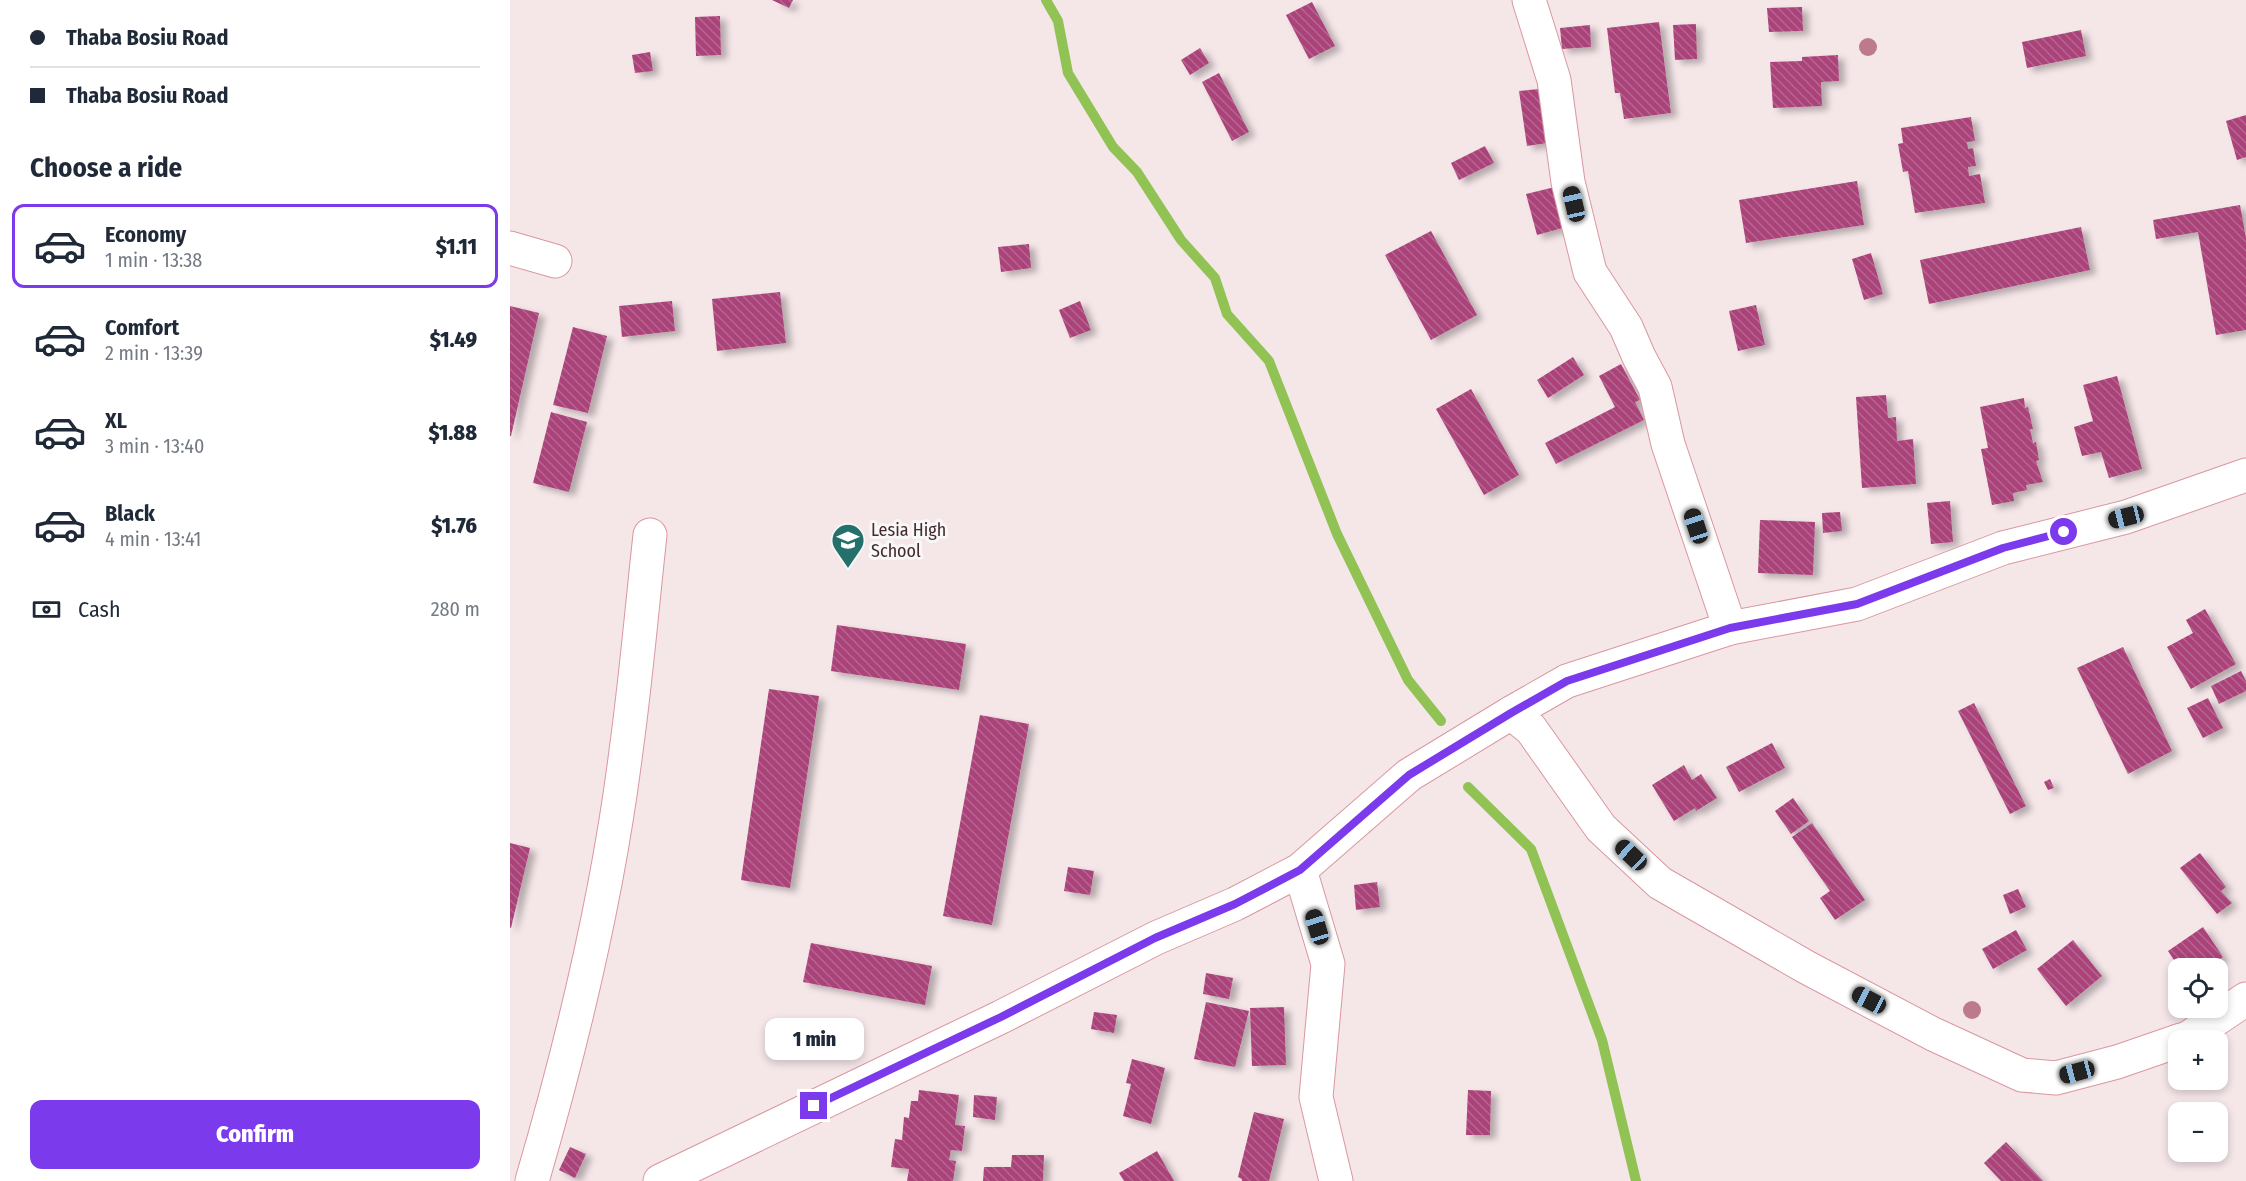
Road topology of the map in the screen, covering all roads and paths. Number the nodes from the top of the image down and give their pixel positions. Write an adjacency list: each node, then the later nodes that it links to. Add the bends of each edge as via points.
1 (1529, 0): 6 (street, via 1554,80 1568,182 1590,272 1626,327 1655,387 1668,444)
2 (510, 248): 3 (street)
3 (555, 261)
4 (2246, 475): 6 (street, via 2126,517 2003,548 1857,604)
5 (650, 534): 12 (street, via 626,752 599,916)
6 (1730, 628): 7 (street, via 1567,681)
7 (1511, 713): 8 (street, via 1409,775); 11 (street, via 1532,729 1601,828 1660,883 1933,1034 2022,1076 2056,1078)
8 (1300, 870): 13 (street); 14 (street, via 1328,964 1316,1097)
9 (2246, 999): 10 (street)
10 (2200, 1030)
11 (2168, 1044)
12 (532, 1181)
13 (660, 1181)
14 (1336, 1181)

